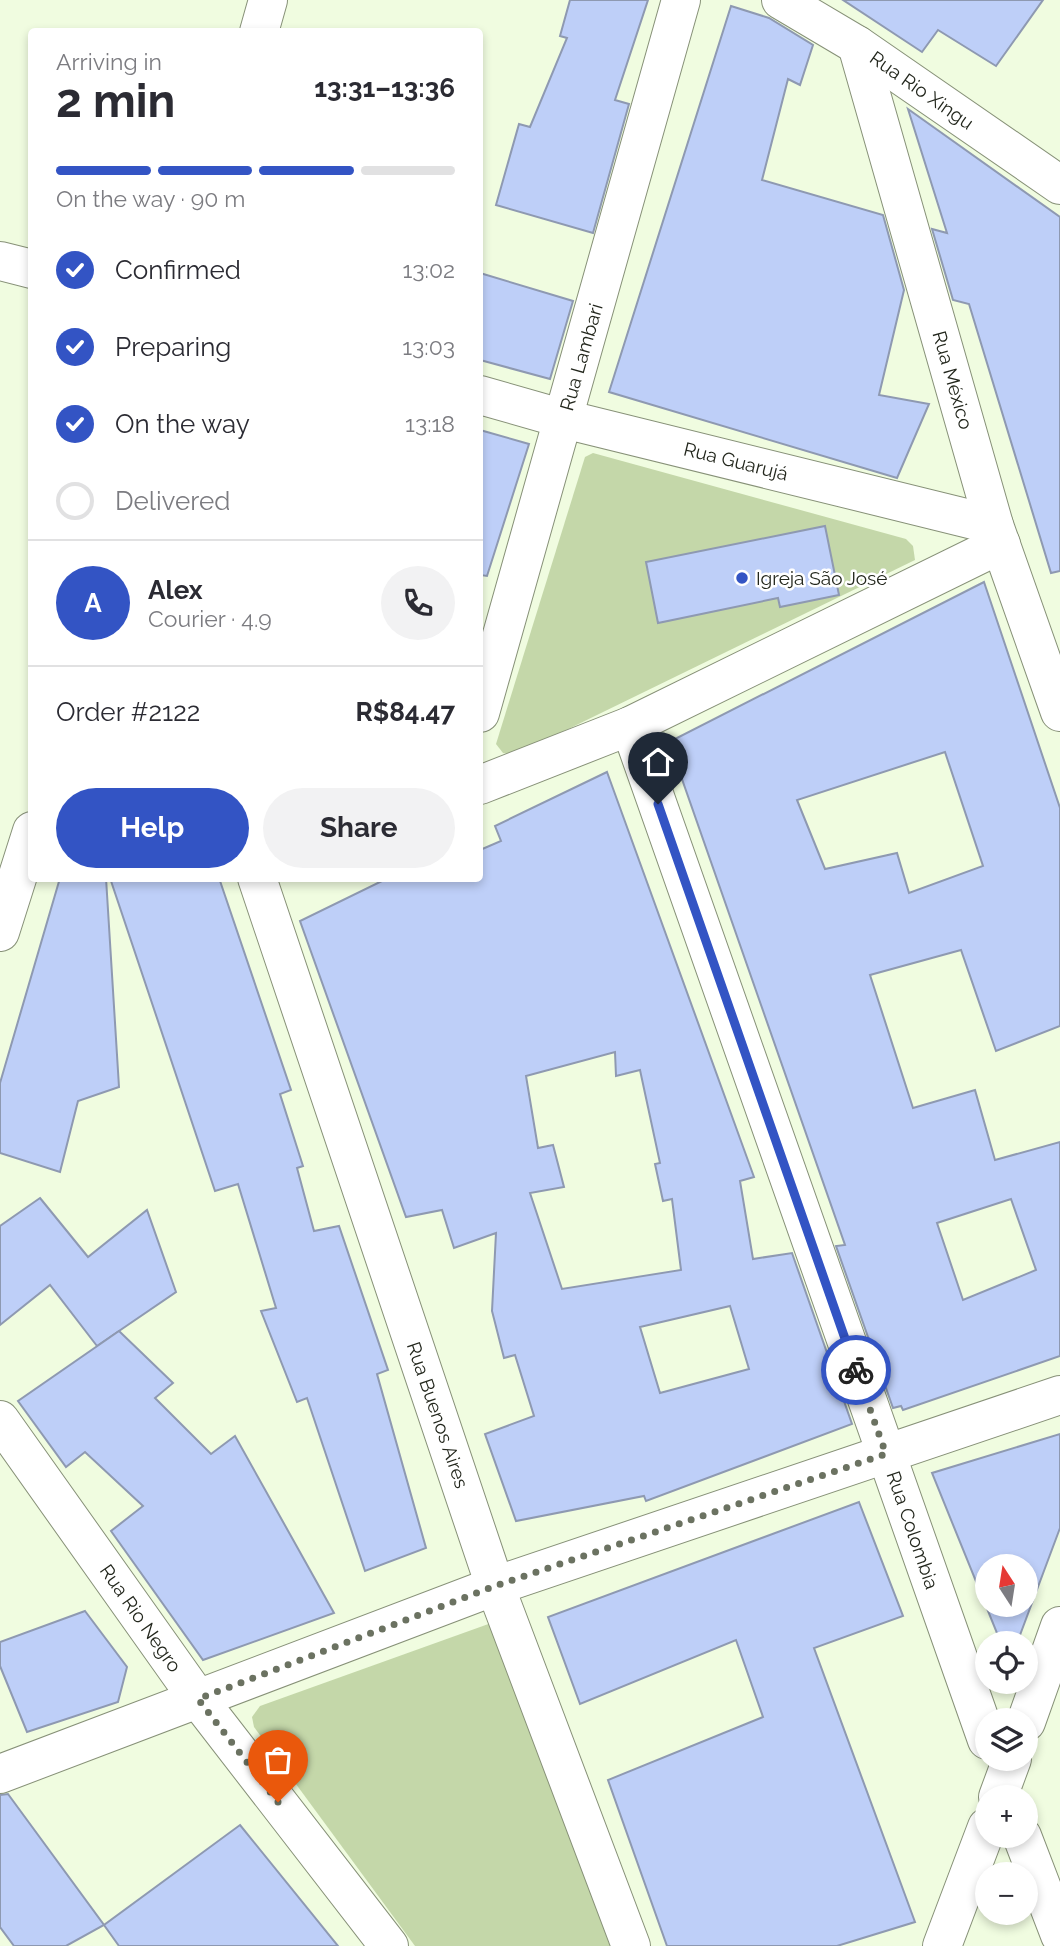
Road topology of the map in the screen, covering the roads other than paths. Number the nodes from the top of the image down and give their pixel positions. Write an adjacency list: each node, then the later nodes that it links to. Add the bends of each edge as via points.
1 (268, 0): 4 (street)
2 (681, 0): 10 (street, Rua Lambari)
3 (781, 0): 5 (street, Rua Rio Xingu)
4 (260, 28)
5 (857, 45): 6 (street, Rua Rio Xingu); 11 (street, Rua México)
6 (1057, 175)
7 (0, 261): 8 (street)
8 (28, 268)
9 (483, 396): 10 (street, Rua Guarujá)
10 (564, 419): 11 (street, Rua Guarujá); 12 (street, Rua Lambari)
11 (997, 534): 13 (street, Rua México); 14 (street)
12 (483, 702)
13 (1060, 712)
14 (630, 726): 15 (street); 21 (street, Rua Colombia)
15 (483, 784)
16 (28, 844): 18 (street)
17 (264, 882): 22 (street, Rua Buenos Aires)
18 (0, 932)
19 (1060, 1395): 21 (street)
20 (0, 1420): 24 (street, Rua Rio Negro)
21 (886, 1454): 22 (street); 25 (street, Rua Colombia)
22 (495, 1586): 24 (street); 32 (street, Rua Buenos Aires)
23 (1060, 1626): 26 (street)
24 (198, 1699): 27 (street); 31 (street, Rua Rio Negro)
25 (976, 1708)
26 (1031, 1708)
27 (0, 1774)
28 (979, 1848): 33 (street)
29 (1027, 1848): 30 (street)
30 (1060, 1935)
31 (389, 1946)
32 (631, 1946)
33 (942, 1946)

